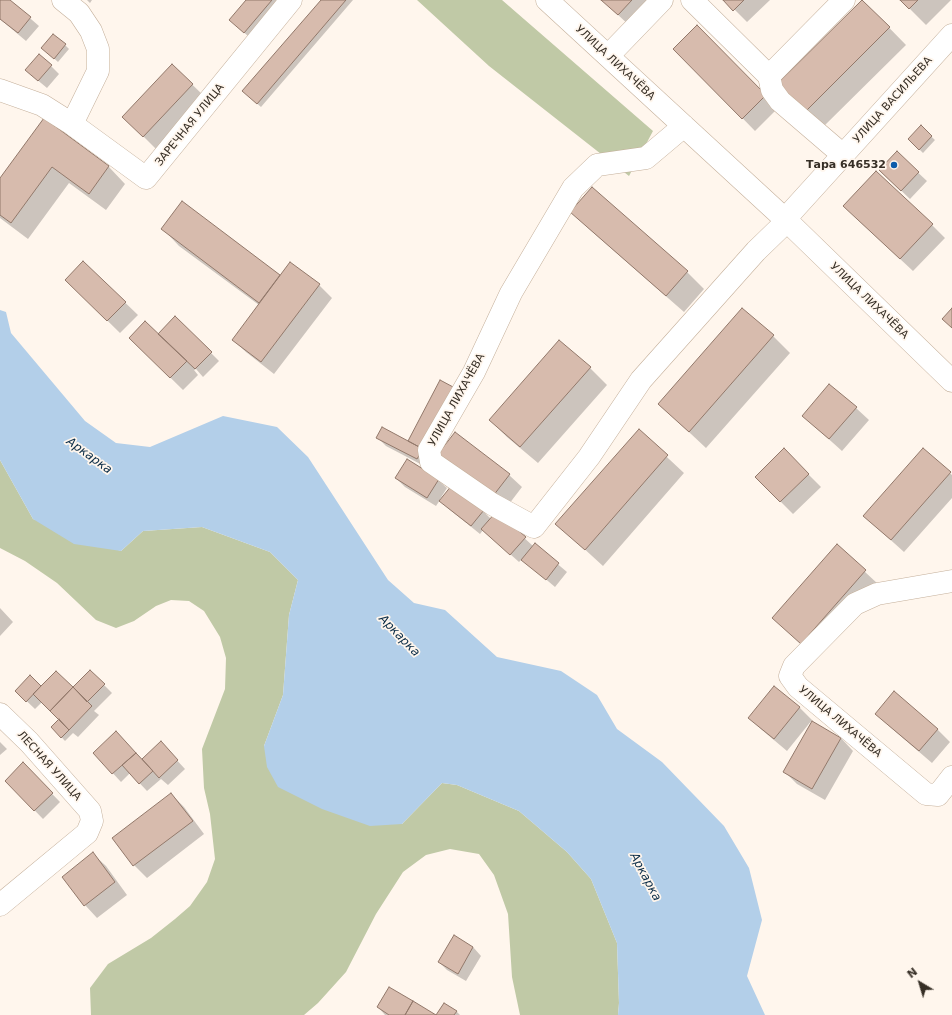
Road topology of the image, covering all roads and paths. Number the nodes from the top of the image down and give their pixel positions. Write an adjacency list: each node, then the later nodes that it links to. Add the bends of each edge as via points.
1 (63, 0): 11 (street, via 79,13 91,31 98,49 98,71)
2 (291, 0): 11 (street, ЗАРЕЧНАЯ УЛИЦА, via 146,178)
3 (547, 0): 8 (street, УЛИЦА ЛИХАЧЁВА)
4 (662, 0): 8 (street)
5 (692, 0): 9 (street)
6 (844, 0): 9 (street)
7 (952, 35): 13 (street, УЛИЦА ВАСИЛЬЕВА)
8 (608, 56): 12 (street, УЛИЦА ЛИХАЧЁВА)
9 (769, 76): 13 (street, via 772,90 780,101)
10 (0, 90): 11 (street, ЗАРЕЧНАЯ УЛИЦА, via 42,105)
11 (72, 124)
12 (684, 126): 14 (street, УЛИЦА ЛИХАЧЁВА); 14 (street, УЛИЦА ЛИХАЧЁВА, via 646,158 597,165 573,188 511,293 474,372 429,450 431,462 492,504 534,527 589,457 641,380 756,250)
13 (843, 155): 14 (street, УЛИЦА ВАСИЛЬЕВА)
14 (786, 220): 15 (street, УЛИЦА ЛИХАЧЁВА)
15 (952, 381)
16 (952, 582): 18 (street, УЛИЦА ЛИХАЧЁВА, via 877,594 855,604 794,666 790,676 798,687 926,794 938,795)
17 (0, 714): 19 (street, ЛЕСНАЯ УЛИЦА, via 29,742 90,812 92,821 87,833)
18 (952, 777)
19 (0, 905)

